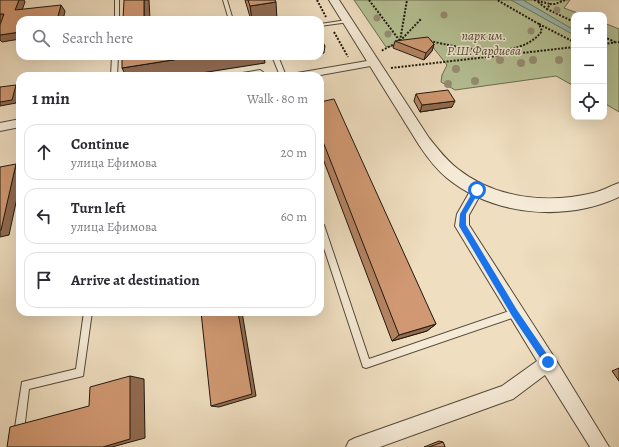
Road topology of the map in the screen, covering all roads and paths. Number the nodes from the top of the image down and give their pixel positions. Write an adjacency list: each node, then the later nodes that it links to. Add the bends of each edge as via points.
1 (118, 0): 12 (lane)
2 (226, 0): 13 (lane)
3 (317, 0): 17 (path)
4 (334, 0): 15 (street)
5 (369, 0): 24 (path)
6 (407, 0): 24 (path)
7 (497, 0): 18 (path)
8 (565, 0): 10 (path)
9 (535, 1): 10 (path); 11 (path)
10 (550, 4): 11 (path)
11 (547, 9): 16 (path)
12 (117, 16)
13 (230, 16)
14 (421, 19): 24 (path)
15 (347, 21): 17 (lane); 33 (street)
16 (571, 21)
17 (330, 24): 19 (lane); 32 (path)
18 (539, 24): 22 (path); 23 (path, via 542,31 539,36 524,44 500,51)
19 (324, 25)
20 (607, 38): 25 (path)
21 (408, 40): 24 (path)
22 (571, 40)
23 (429, 41)
24 (400, 42): 29 (path)
25 (615, 42): 26 (path); 27 (path)
26 (619, 42)
27 (607, 43)
28 (571, 48): 33 (path)
29 (380, 52)
30 (115, 60): 34 (lane)
31 (277, 60): 35 (lane)
32 (353, 66): 33 (street); 36 (street)
33 (375, 67): 39 (street, via 435,156 450,171)
34 (114, 72)
35 (282, 72)
36 (319, 72)
37 (16, 124): 38 (street)
38 (0, 127)
39 (477, 190): 40 (street, via 508,201 530,205 582,202); 42 (street, via 463,214 462,226)
40 (619, 190)
41 (324, 237): 42 (lane, via 366,364)
42 (515, 313): 44 (street)
43 (87, 316): 45 (lane, via 80,372 25,385)
44 (548, 362): 46 (street, via 507,393); 47 (street)
45 (17, 447)
46 (355, 447)
47 (600, 447)

